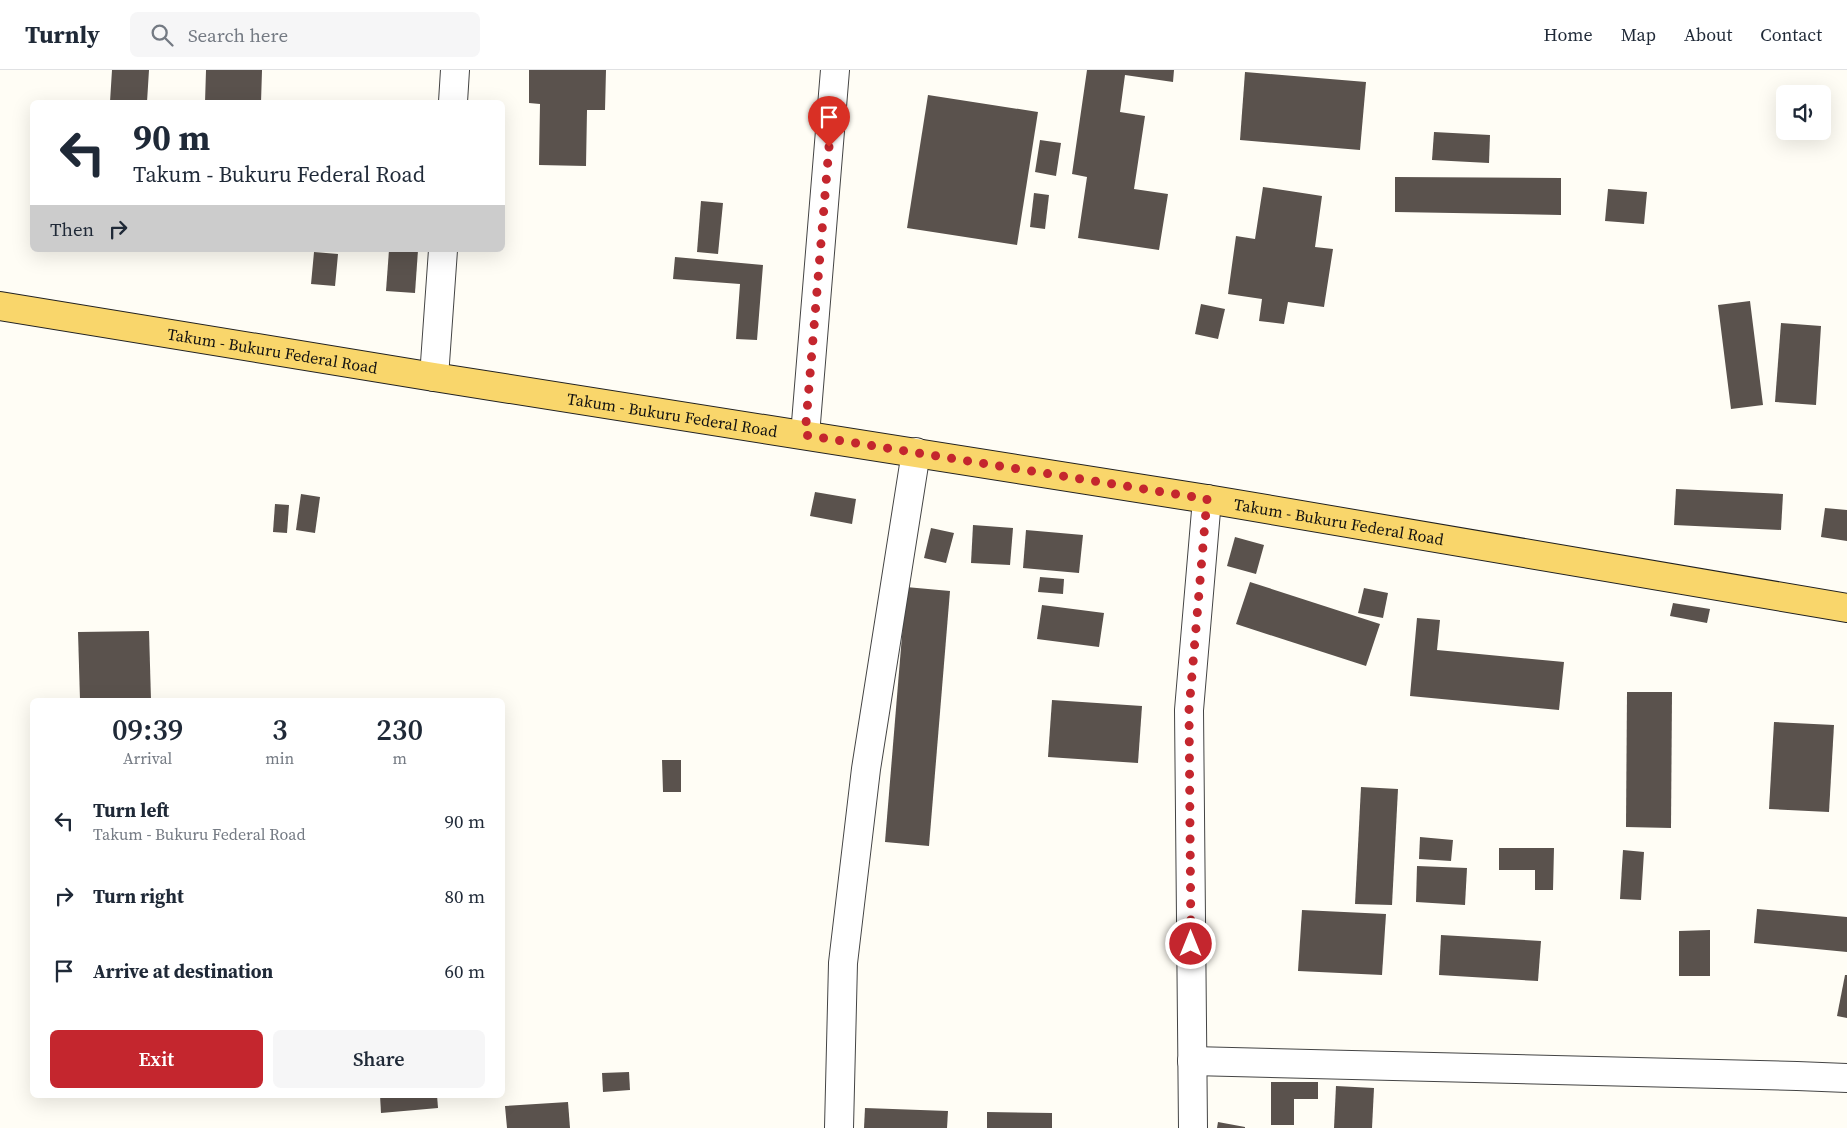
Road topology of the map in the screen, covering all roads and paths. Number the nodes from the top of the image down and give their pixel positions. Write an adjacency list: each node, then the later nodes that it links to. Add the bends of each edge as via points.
1 (455, 70): 3 (street)
2 (835, 70): 7 (street)
3 (452, 100)
4 (443, 252): 6 (street)
5 (0, 306): 6 (main road, Takum - Bukuru Federal Road)
6 (434, 377): 7 (main road, Takum - Bukuru Federal Road)
7 (805, 435): 8 (main road, Takum - Bukuru Federal Road)
8 (916, 452): 9 (main road, Takum - Bukuru Federal Road); 13 (street, via 866,769 843,963)
9 (1207, 499): 10 (main road, Takum - Bukuru Federal Road); 11 (street, via 1189,710)
10 (1847, 608)
11 (1192, 1061): 12 (street); 14 (street)
12 (1847, 1078)
13 (839, 1128)
14 (1193, 1128)

